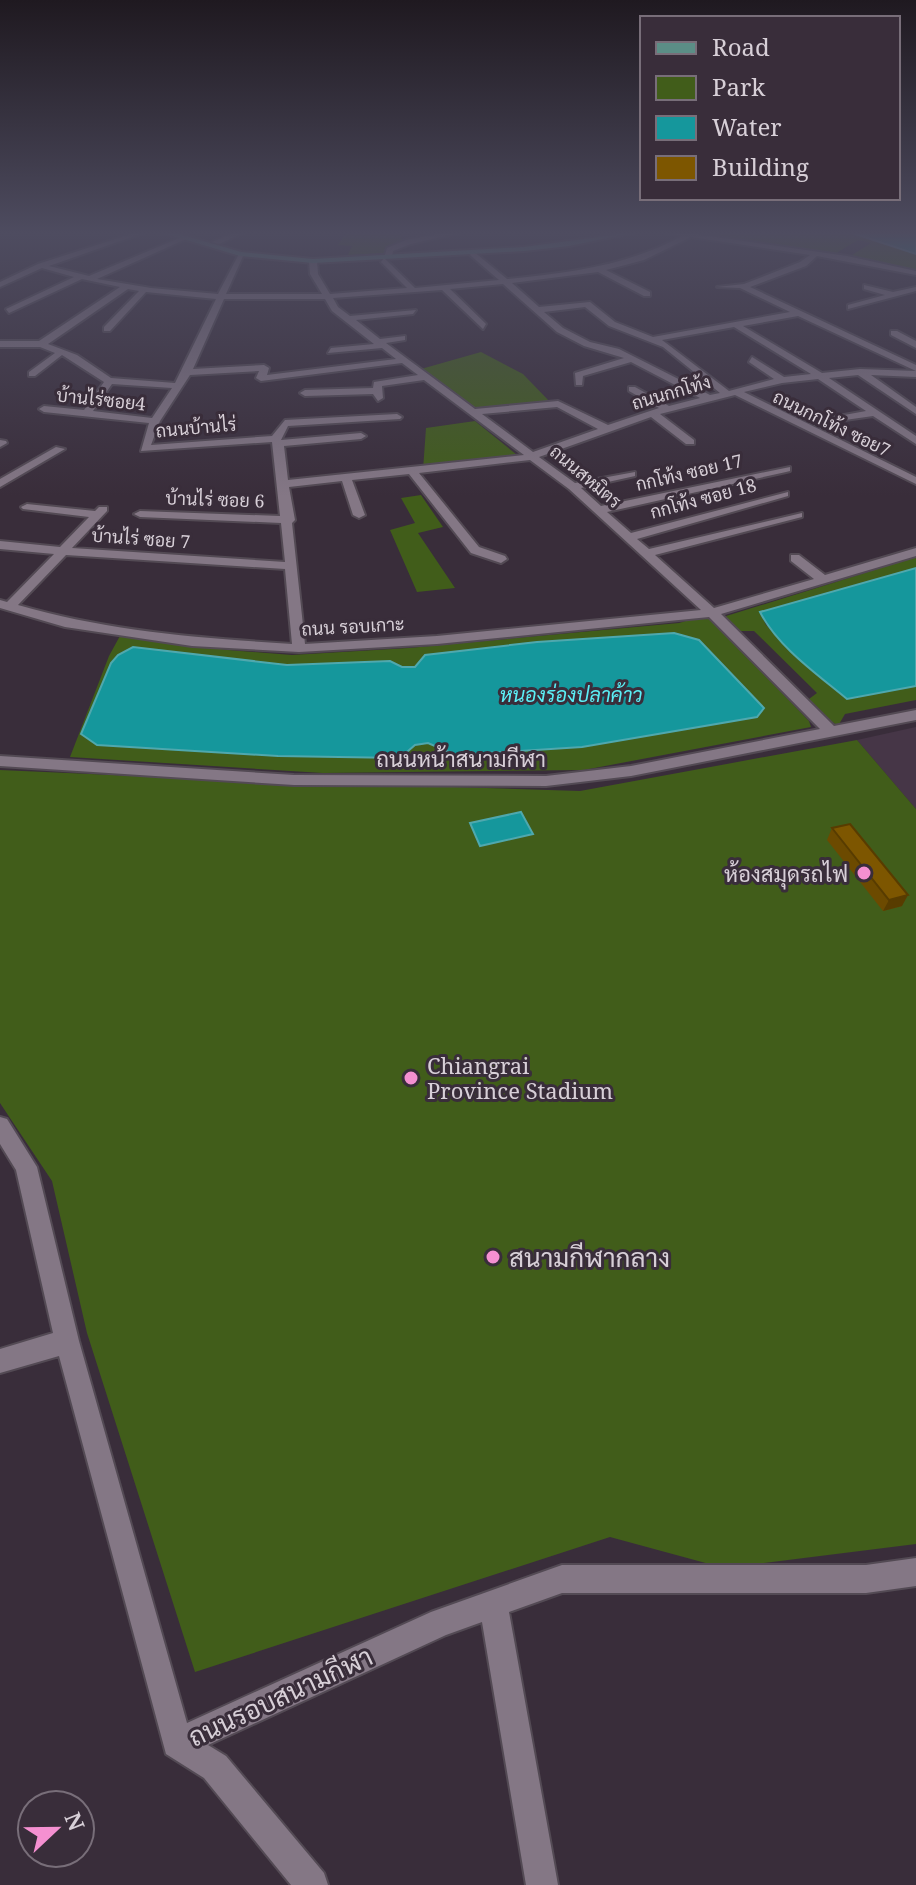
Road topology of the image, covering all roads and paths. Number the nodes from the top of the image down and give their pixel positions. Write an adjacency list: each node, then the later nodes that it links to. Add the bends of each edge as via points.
1 (77, 320): 19 (street)
2 (116, 320): 12 (street)
3 (209, 320): 28 (street, ถนนบ้านไร่)
4 (347, 320): 17 (street, ถนนสหมิตร)
5 (477, 320): 11 (street)
6 (548, 320): 22 (street, via 587,344)
7 (607, 320): 16 (street)
8 (763, 320): 10 (street)
9 (814, 320): 27 (street)
10 (736, 325): 16 (street); 33 (street)
11 (483, 326)
12 (107, 329)
13 (894, 333): 20 (street)
14 (354, 337): 17 (street)
15 (402, 338): 17 (street)
16 (654, 339): 22 (street); 39 (street, ถนนกกโท้ง ซอย7)
17 (375, 341): 21 (street); 26 (street, ถนนสหมิตร)
18 (0, 344): 19 (street)
19 (41, 344): 23 (street)
20 (916, 345)
21 (331, 351)
22 (616, 351): 24 (street)
23 (61, 352): 31 (street); 35 (street)
24 (631, 359): 36 (street, via 578,375); 41 (street)
25 (752, 360): 34 (street)
26 (400, 361): 30 (street); 32 (street, ถนนสหมิตร)
27 (916, 371): 29 (street, ถนนกกโท้ง)
28 (187, 372): 30 (street, via 264,368 261,378); 37 (street, ถนนบ้านไร่)
29 (860, 372): 33 (street, ถนนกกโท้ง); 45 (street)
30 (312, 373): 40 (street)
31 (32, 374)
32 (423, 377): 40 (street, via 377,384 378,395); 46 (street, ถนนสหมิตร)
33 (820, 377): 34 (street, ถนนกกโท้ง); 48 (street)
34 (782, 380): 39 (street, ถนนกกโท้ง)
35 (109, 381): 37 (street); 49 (street)
36 (579, 383)
37 (177, 386): 51 (street, ถนนบ้านไร่)
38 (632, 389): 44 (street)
39 (730, 392): 41 (street, ถนนกกโท้ง); 64 (street, ถนนกกโท้ง ซอย7)
40 (305, 393): 42 (street)
41 (708, 398): 44 (street, ถนนกกโท้ง)
42 (301, 408)
43 (44, 409): 49 (street, บ้านไร่ซอย4)
44 (667, 409): 47 (street, ถนนกกโท้ง)
45 (916, 411)
46 (473, 412): 53 (street, via 558,404); 59 (street, ถนนสหมิตร)
47 (652, 413): 53 (street, ถนนกกโท้ง); 57 (street)
48 (874, 413): 52 (street); 56 (street)
49 (86, 414): 51 (street, บ้านไร่ซอย4)
50 (397, 417): 55 (street, via 285,423)
51 (155, 421): 55 (street, ถนนบ้านไร่, via 145,449)
52 (821, 422)
53 (607, 429): 59 (street, ถนนกกโท้ง)
54 (361, 436): 55 (street)
55 (277, 441): 66 (street)
56 (916, 441)
57 (690, 442)
58 (60, 449): 65 (street)
59 (534, 456): 61 (street); 67 (street, ถนนสหมิตร)
60 (786, 469): 70 (street, กกโท้ง ซอย 17)
61 (412, 471): 63 (street); 81 (street, via 475,550)
62 (631, 474): 67 (street)
63 (346, 478): 66 (street); 72 (street)
64 (916, 481)
65 (1, 484)
66 (285, 484): 74 (street)
67 (573, 487): 70 (street, ถนนสหมิตร)
68 (784, 494): 75 (street, กกโท้ง ซอย 18)
69 (27, 507): 77 (street, via 100,512)
70 (600, 510): 75 (street, ถนนสหมิตร)
71 (140, 514): 74 (street, บ้านไร่ ซอย 6)
72 (359, 515)
73 (798, 515): 79 (street)
74 (289, 520): 82 (street)
75 (631, 537): 79 (street, ถนนสหมิตร)
76 (0, 545): 77 (street)
77 (63, 551): 82 (street, บ้านไร่ ซอย 7); 84 (street, บ้านไร่ ซอย 7)
78 (916, 552): 83 (street, ถนน รอบเกาะ)
79 (649, 553): 85 (street, ถนนสหมิตร)
80 (795, 558): 83 (street)
81 (501, 559)
82 (293, 566): 86 (street)
83 (823, 580): 85 (street, ถนน รอบเกาะ)
84 (5, 605): 86 (street, ถนน รอบเกาะ, via 65,623 192,642)
85 (712, 613): 86 (street, ถนน รอบเกาะ); 88 (street, ถนนสหมิตร)
86 (299, 648)
87 (916, 715): 88 (street, ถนนหน้าสนามกีฬา)
88 (832, 733): 89 (street, ถนนหน้าสนามกีฬา, via 631,771 546,781 294,780)
89 (0, 761)
90 (0, 1126): 91 (street, ถนนรอบสนามกีฬา, via 26,1167)
91 (67, 1341): 92 (street); 95 (street, ถนนรอบสนามกีฬา)
92 (0, 1361)
93 (916, 1572): 94 (street, ถนนรอบสนามกีฬา, via 866,1579 562,1579)
94 (493, 1604): 95 (street, ถนนรอบสนามกีฬา, via 441,1622); 97 (street)
95 (177, 1743): 96 (street, via 215,1767)
96 (312, 1885)
97 (542, 1885)

